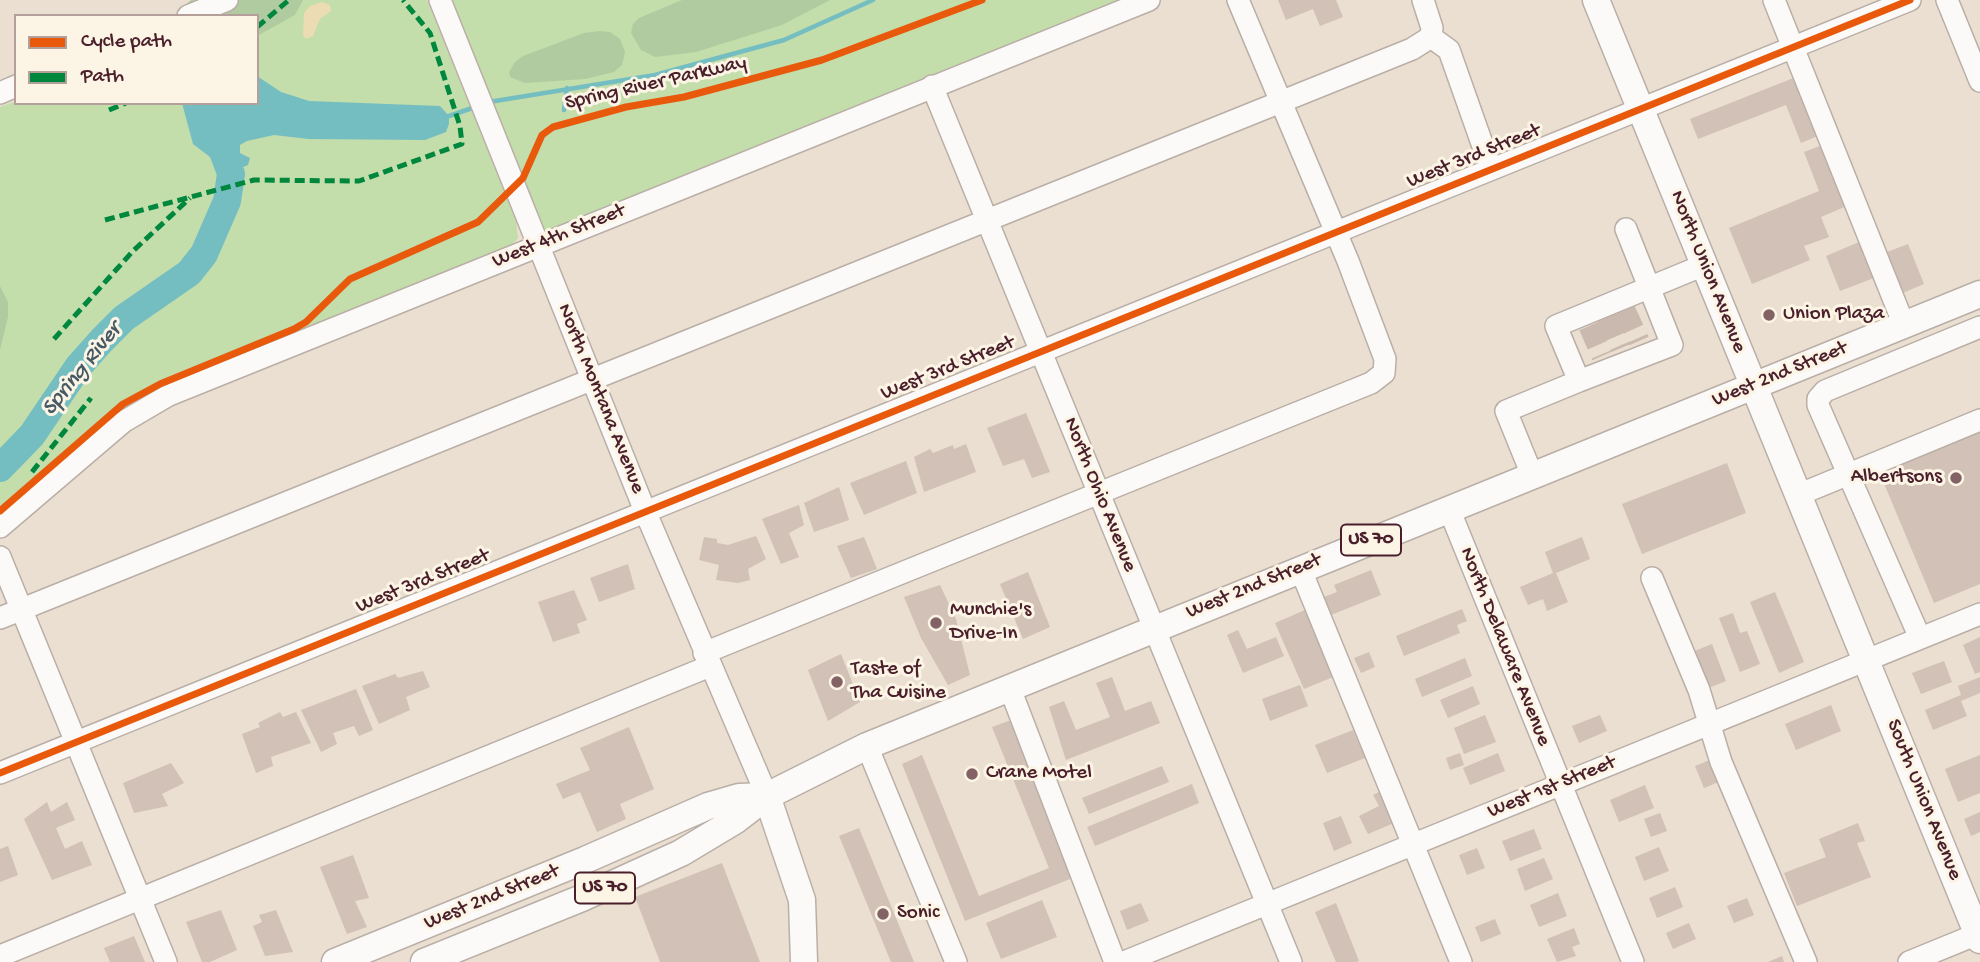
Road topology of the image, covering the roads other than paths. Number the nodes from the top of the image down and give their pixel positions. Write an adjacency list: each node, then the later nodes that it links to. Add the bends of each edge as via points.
1 (227, 0): 10 (street)
2 (440, 0): 21 (street, North Montana Avenue)
3 (1149, 0): 14 (street, West 4th Street)
4 (1238, 0): 15 (street)
5 (1423, 0): 11 (street)
6 (1596, 0): 16 (main road, North Union Avenue)
7 (1773, 0): 12 (street)
8 (1910, 0): 12 (street, West 3rd Street)
9 (1947, 0): 13 (street)
10 (193, 14)
11 (1431, 37): 15 (street, via 1412,49); 17 (street, via 1449,50)
12 (1793, 48): 16 (street, West 3rd Street); 25 (street)
13 (1980, 81)
14 (932, 86): 18 (street, North Ohio Avenue); 21 (street, West 4th Street)
15 (1280, 100): 18 (street); 20 (street)
16 (1640, 109): 17 (street, West 3rd Street); 22 (main road, North Union Avenue)
17 (1491, 169): 20 (street, West 3rd Street)
18 (988, 222): 27 (street, North Ohio Avenue); 28 (street)
19 (1626, 229): 23 (street)
20 (1335, 232): 27 (street, West 3rd Street); 34 (street, via 1382,347 1387,366 1384,373 1371,383)
21 (538, 247): 28 (street, North Montana Avenue); 38 (street, West 4th Street, via 153,404 123,422)
22 (1704, 265): 23 (street); 30 (main road, North Union Avenue)
23 (1649, 288): 29 (street, via 1605,312 1556,326); 29 (street, via 1672,345 1624,355)
24 (1980, 294): 25 (main road, West 2nd Street / US 70)
25 (1904, 325): 30 (main road, West 2nd Street / US 70)
26 (1980, 327): 32 (street, via 1820,394 1818,405)
27 (1040, 350): 34 (street, North Ohio Avenue); 37 (street, West 3rd Street)
28 (592, 379): 37 (street, North Montana Avenue); 42 (street)
29 (1579, 381): 33 (street, via 1506,411)
30 (1754, 386): 33 (main road, West 2nd Street / US 70); 35 (main road, North Union Avenue)
31 (1980, 420): 32 (street)
32 (1848, 474): 35 (street); 46 (street)
33 (1532, 475): 36 (main road, West 2nd Street / US 70)
34 (1099, 494): 45 (street, North Ohio Avenue); 47 (street)
35 (1798, 495): 48 (main road, North Union Avenue)
36 (1449, 509): 40 (main road, West 2nd Street / US 70); 54 (street, North Delaware Avenue)
37 (645, 512): 47 (street, North Montana Avenue); 51 (street, West 3rd Street)
38 (0, 527)
39 (0, 557): 42 (street)
40 (1300, 568): 45 (main road, West 2nd Street / US 70); 56 (street)
41 (1653, 578): 50 (street, via 1699,690)
42 (22, 610): 44 (street); 51 (street)
43 (1980, 614): 46 (street, West 1st Street)
44 (0, 618)
45 (1153, 628): 49 (main road, West 2nd Street / US 70); 58 (street, North Ohio Avenue)
46 (1920, 638): 48 (street, West 1st Street)
47 (707, 659): 55 (street, North Montana Avenue); 57 (street)
48 (1866, 660): 50 (street, West 1st Street); 59 (main road, South Union Avenue)
49 (1009, 686): 52 (main road, West 2nd Street / US 70); 66 (street)
50 (1708, 724): 54 (street, West 1st Street); 71 (street)
51 (76, 742): 53 (street, West 3rd Street); 57 (street)
52 (867, 746): 55 (main road, West 2nd Street / US 70); 65 (street)
53 (0, 773)
54 (1560, 785): 56 (street, West 1st Street); 70 (street, North Delaware Avenue)
55 (767, 796): 61 (main road, West 2nd Street / US 70, via 681,853); 63 (main road, West 2nd Street / US 70, via 739,797 708,806); 64 (main road, via 802,900)
56 (1414, 844): 58 (street, West 1st Street); 69 (street)
57 (140, 899): 60 (street); 62 (street)
58 (1267, 904): 67 (street, West 1st Street); 68 (street, North Ohio Avenue)
59 (1979, 936): 72 (street)
60 (0, 956)
61 (427, 960)
62 (166, 962)
63 (335, 962)
64 (804, 962)
65 (956, 962)
66 (1115, 962)
67 (1124, 962)
68 (1291, 962)
69 (1461, 962)
70 (1633, 962)
71 (1806, 962)
72 (1909, 962)

